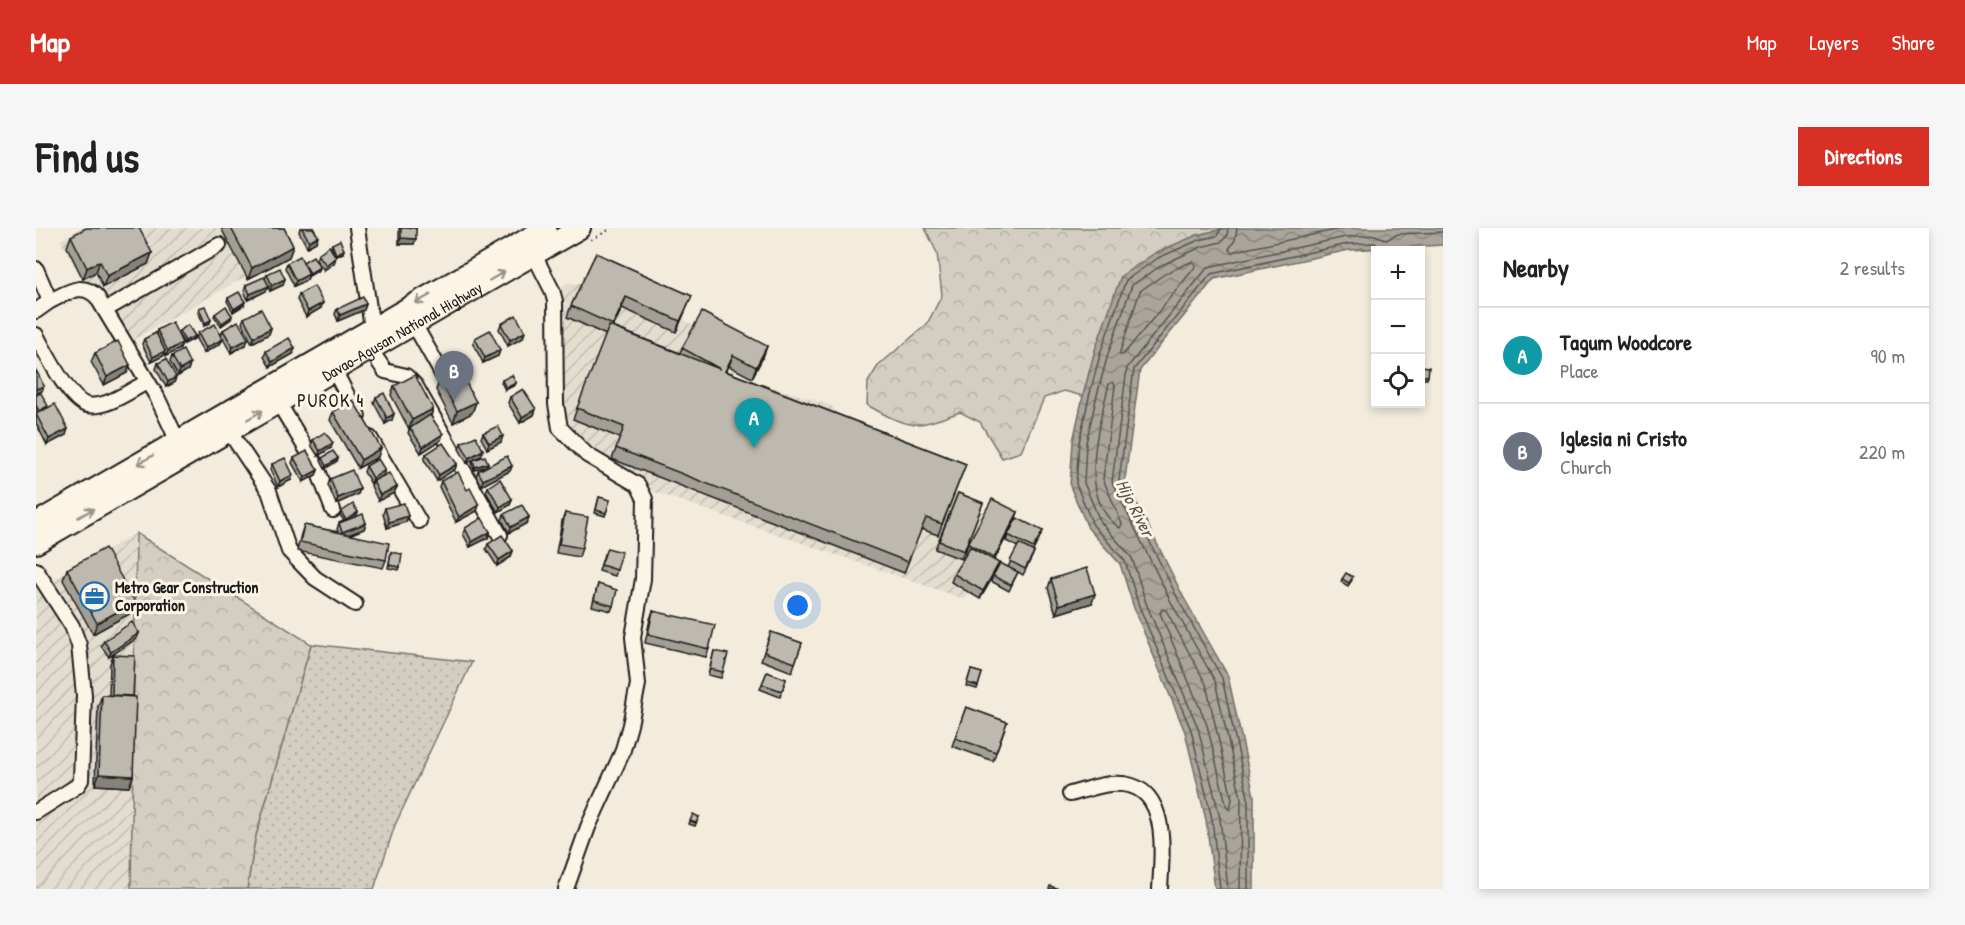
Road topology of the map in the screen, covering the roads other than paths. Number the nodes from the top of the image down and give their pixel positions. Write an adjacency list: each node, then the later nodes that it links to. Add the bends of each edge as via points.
1 (357, 228): 11 (street)
2 (546, 228): 5 (highway, Davao-Agusan National Highway)
3 (580, 228): 5 (highway, Davao-Agusan National Highway)
4 (219, 245): 8 (street)
5 (530, 247): 10 (highway, Davao-Agusan National Highway, one-way to 5); 11 (highway, Davao-Agusan National Highway, one-way to 11); 29 (street, via 555,301 556,404 560,428 587,455 638,485 645,499 643,579 633,637 638,684 630,725)
6 (36, 269): 7 (street)
7 (50, 301): 8 (street, via 83,288 91,291); 9 (street)
8 (105, 310): 16 (street)
9 (36, 311)
10 (414, 324): 13 (highway, Davao-Agusan National Highway); 15 (street)
11 (372, 328): 19 (highway, Davao-Agusan National Highway)
12 (36, 335): 16 (street, via 71,394 88,406 113,400)
13 (370, 349): 14 (highway, Davao-Agusan National Highway); 23 (street, via 385,371 406,376 415,385)
14 (334, 370): 17 (highway, Davao-Agusan National Highway); 21 (street, via 398,490)
15 (445, 379)
16 (147, 382): 19 (street)
17 (278, 402): 18 (highway, Davao-Agusan National Highway, one-way to 17); 20 (street, via 316,465)
18 (228, 431): 19 (highway, Davao-Agusan National Highway); 26 (street, via 269,491 289,551 315,578)
19 (182, 448): 22 (highway, Davao-Agusan National Highway, one-way to 22); 24 (highway, Davao-Agusan National Highway, one-way to 19)
20 (333, 510)
21 (419, 521)
22 (36, 524)
23 (500, 535)
24 (36, 543)
25 (36, 570): 28 (street, via 76,636 84,695 81,780)
26 (355, 604)
27 (1070, 794): 30 (street, via 1111,784 1130,785 1145,793 1161,824)
28 (36, 812)
29 (566, 889)
30 (1160, 889)

